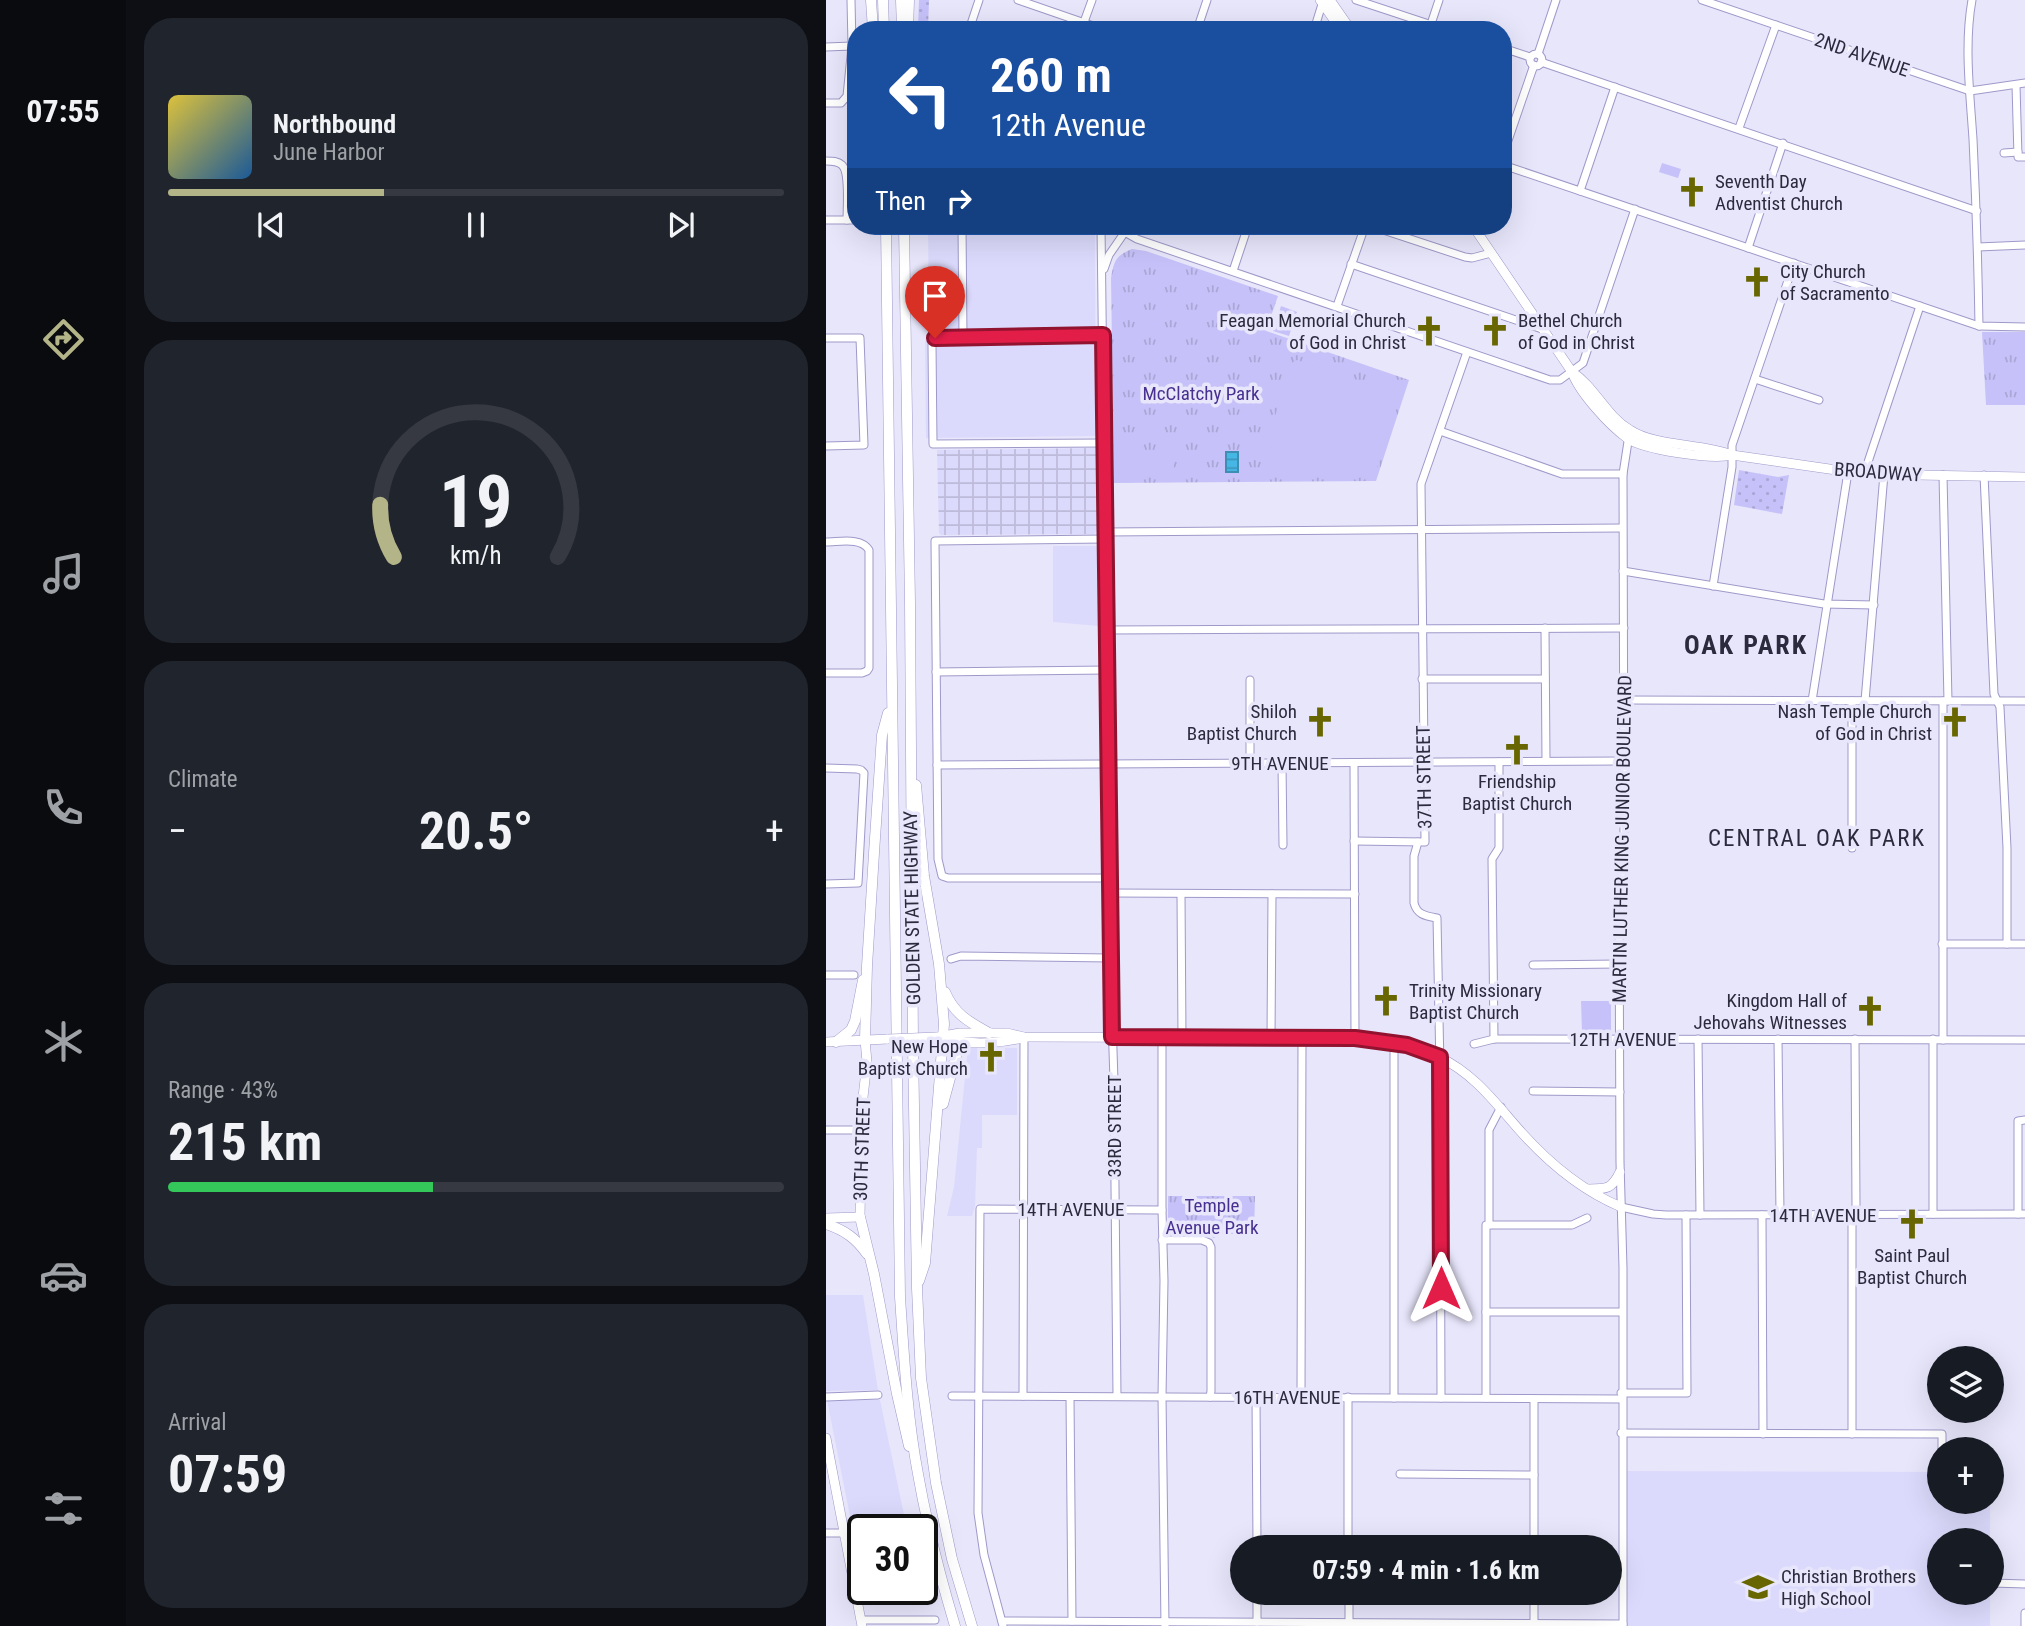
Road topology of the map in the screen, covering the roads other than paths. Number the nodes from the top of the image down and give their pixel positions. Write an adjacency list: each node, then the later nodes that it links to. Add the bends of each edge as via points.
1 (851, 0): 16 (street)
2 (871, 0): 17 (highway)
3 (883, 0): 18 (highway)
4 (901, 0): 19 (highway)
5 (909, 0): 20 (highway)
6 (979, 0): 21 (street)
7 (1018, 0): 22 (street)
8 (1092, 0): 23 (street)
9 (1207, 0): 24 (street)
10 (1356, 0): 28 (street)
11 (1439, 0): 29 (street)
12 (1556, 0): 34 (street)
13 (1702, 0): 30 (street, 2ND AVENUE)
14 (1972, 0): 39 (street)
15 (1324, 1): 25 (street); 26 (main road); 27 (main road)
16 (851, 21)
17 (872, 21)
18 (884, 21)
19 (902, 21)
20 (908, 21)
21 (972, 21)
22 (1081, 21)
23 (1084, 21)
24 (1199, 21)
25 (1317, 21)
26 (1336, 21)
27 (1343, 21)
28 (1414, 21)
29 (1432, 21)
30 (1776, 25): 39 (street, 2ND AVENUE); 42 (street)
31 (847, 46): 32 (street)
32 (826, 47)
33 (1512, 50): 34 (street)
34 (1534, 55): 35 (street, via 1542,58)
35 (1538, 64): 38 (street); 43 (street)
36 (2025, 83): 37 (street, 2ND AVENUE)
37 (2016, 85): 39 (street, 2ND AVENUE); 46 (street)
38 (1615, 87): 42 (street); 50 (street)
39 (1970, 91): 52 (street)
40 (847, 96): 41 (street, via 841,103)
41 (826, 103)
42 (1739, 128): 44 (street)
43 (1512, 132)
44 (1783, 144): 52 (street); 67 (street)
45 (2004, 153): 46 (street)
46 (2022, 155)
47 (826, 162): 49 (street, via 836,161)
48 (1512, 168): 50 (street)
49 (847, 173)
50 (1580, 191): 51 (street)
51 (1635, 209): 67 (street); 82 (street, via 1583,363)
52 (1977, 211): 66 (street)
53 (826, 220): 54 (street)
54 (847, 220)
55 (886, 235): 115 (highway, GOLDEN STATE HIGHWAY)
56 (904, 235): 123 (highway, GOLDEN STATE HIGHWAY)
57 (962, 235): 79 (street)
58 (1101, 235): 72 (street, 33RD STREET)
59 (1123, 235): 72 (street, via 1107,260)
60 (1133, 235): 71 (street)
61 (1245, 235): 71 (street)
62 (1362, 235): 70 (street)
63 (1398, 235): 68 (street, via 1465,257)
64 (1480, 235): 68 (main road, BROADWAY)
65 (2025, 245): 66 (street)
66 (1978, 247): 75 (street)
67 (1748, 248): 69 (street)
68 (1491, 253): 77 (main road, BROADWAY)
69 (1794, 263): 74 (street); 83 (street)
70 (1351, 264): 73 (street); 77 (street)
71 (1233, 271): 73 (street)
72 (1103, 283): 78 (street, 33RD STREET)
73 (1337, 306): 81 (street)
74 (1920, 306): 75 (street); 92 (street)
75 (1979, 326): 76 (street)
76 (2025, 327)
77 (1542, 329): 82 (main road, BROADWAY)
78 (1103, 335): 79 (street); 87 (street, 33RD STREET)
79 (963, 337): 87 (street, via 935,338 932,344 933,444)
80 (826, 338): 88 (street, via 860,338 864,445)
81 (1467, 352): 82 (street, via 1550,380); 85 (street, 37TH STREET)
82 (1572, 372): 86 (main road, BROADWAY, via 1614,426)
83 (1755, 379): 84 (street); 89 (street)
84 (1819, 400)
85 (1440, 431): 91 (street, via 1562,474); 98 (street, 37TH STREET, via 1421,484)
86 (1629, 434): 89 (main road, BROADWAY, via 1641,444 1674,452 1719,458); 91 (street, MARTIN LUTHER KING JUNIOR BOULEVARD)
87 (1104, 443): 99 (street, 33RD STREET)
88 (826, 446)
89 (1732, 455): 90 (main road, BROADWAY); 102 (street)
90 (1848, 472): 92 (main road, BROADWAY); 103 (street)
91 (1623, 474): 97 (street, MARTIN LUTHER KING JUNIOR BOULEVARD)
92 (1864, 474): 93 (main road, BROADWAY)
93 (1884, 474): 94 (main road, BROADWAY); 104 (street)
94 (1943, 475): 95 (main road, BROADWAY); 120 (street)
95 (1984, 475): 96 (main road, BROADWAY); 121 (street)
96 (2025, 477)
97 (1622, 528): 98 (street); 101 (street, MARTIN LUTHER KING JUNIOR BOULEVARD)
98 (1421, 530): 99 (street); 107 (street, 37TH STREET)
99 (1105, 535): 108 (street, 33RD STREET); 110 (street, via 934,541)
100 (826, 542): 111 (street, via 860,542 869,550 869,668 862,673)
101 (1623, 571): 102 (street); 106 (street, MARTIN LUTHER KING JUNIOR BOULEVARD)
102 (1713, 586): 103 (street)
103 (1828, 604): 104 (street); 117 (street)
104 (1874, 605): 119 (street)
105 (1545, 628): 106 (street); 107 (street); 112 (street)
106 (1624, 628): 116 (street, MARTIN LUTHER KING JUNIOR BOULEVARD)
107 (1422, 629): 108 (street); 114 (street, 37TH STREET)
108 (1107, 630): 109 (street, 33RD STREET)
109 (1108, 670): 110 (street); 131 (street, 33RD STREET)
110 (936, 672): 132 (street)
111 (826, 673)
112 (1545, 679): 114 (street); 124 (street)
113 (1250, 680): 128 (street)
114 (1422, 680): 126 (street, 37TH STREET)
115 (891, 698): 151 (highway, via 882,735); 230 (highway, GOLDEN STATE HIGHWAY, via 900,1297)
116 (1624, 700): 117 (street); 125 (street, MARTIN LUTHER KING JUNIOR BOULEVARD)
117 (1812, 701): 118 (street)
118 (1852, 701): 119 (street); 137 (street)
119 (1865, 701): 120 (street)
120 (1945, 701): 121 (street); 144 (street)
121 (1997, 701): 122 (street); 145 (street, via 2006,822)
122 (2025, 701)
123 (910, 722): 154 (highway, via 924,876); 205 (highway, GOLDEN STATE HIGHWAY)
124 (1546, 761): 125 (street, 9TH AVENUE); 127 (street, 9TH AVENUE)
125 (1624, 761): 149 (street, MARTIN LUTHER KING JUNIOR BOULEVARD)
126 (1423, 762): 127 (street, 9TH AVENUE); 130 (street, 9TH AVENUE); 135 (street, 37TH STREET, via 1424,842)
127 (1499, 762): 164 (street, via 1499,848 1492,859)
128 (1250, 763): 129 (street, 9TH AVENUE); 131 (street, 9TH AVENUE)
129 (1282, 763): 130 (street, 9TH AVENUE); 136 (street)
130 (1354, 763): 134 (street)
131 (1108, 764): 132 (street, 9TH AVENUE); 138 (street, 33RD STREET)
132 (937, 765): 138 (street, via 942,876)
133 (826, 768): 139 (street, via 864,773 858,883)
134 (1354, 841): 135 (street); 143 (street)
135 (1418, 842): 177 (street, 37TH STREET, via 1414,903 1422,914 1437,918)
136 (1283, 845)
137 (1852, 848)
138 (1109, 878): 140 (street, 33RD STREET)
139 (826, 884)
140 (1110, 893): 141 (street); 147 (street, 33RD STREET)
141 (1181, 894): 142 (street); 160 (street)
142 (1272, 894): 143 (street); 161 (street)
143 (1354, 894): 163 (street)
144 (1942, 944): 145 (street); 171 (street)
145 (2007, 944): 146 (street)
146 (2025, 944)
147 (1110, 958): 148 (street); 158 (street, 33RD STREET)
148 (951, 959)
149 (1619, 964): 150 (street); 165 (street, MARTIN LUTHER KING JUNIOR BOULEVARD)
150 (1533, 965)
151 (867, 966): 169 (highway); 174 (highway, via 851,1030)
152 (826, 975): 153 (street)
153 (854, 975)
154 (941, 980): 155 (highway, via 956,1011); 156 (highway)
155 (989, 1033): 156 (main road); 157 (main road)
156 (940, 1037): 169 (main road, bridge); 173 (main road); 182 (highway)
157 (1024, 1037): 158 (main road); 173 (main road); 188 (street)
158 (1112, 1037): 159 (main road); 189 (street, 33RD STREET)
159 (1162, 1037): 160 (main road); 190 (street)
160 (1182, 1038): 161 (main road)
161 (1271, 1038): 162 (main road)
162 (1301, 1038): 163 (main road); 219 (street)
163 (1355, 1038): 175 (main road)
164 (1494, 1039): 165 (street, 12TH AVENUE); 176 (street, 12TH AVENUE)
165 (1619, 1039): 166 (street, 12TH AVENUE); 179 (street, MARTIN LUTHER KING JUNIOR BOULEVARD)
166 (1698, 1039): 167 (street, 12TH AVENUE); 195 (street)
167 (1778, 1039): 170 (street, 12TH AVENUE); 197 (street)
168 (1933, 1039): 170 (street, 12TH AVENUE); 171 (street, 12TH AVENUE); 192 (street)
169 (870, 1040): 174 (main road); 184 (main road, 30TH STREET)
170 (1856, 1040): 191 (street)
171 (1943, 1040): 172 (street, 12TH AVENUE)
172 (2025, 1040)
173 (960, 1041): 182 (highway)
174 (831, 1042)
175 (1394, 1042): 177 (main road); 221 (street)
176 (1474, 1044)
177 (1440, 1057): 180 (main road, via 1468,1075); 222 (street, 37TH STREET)
178 (1533, 1091): 179 (street)
179 (1620, 1092): 185 (street, MARTIN LUTHER KING JUNIOR BOULEVARD)
180 (1501, 1107): 186 (main road, via 1535,1147); 202 (street, via 1489,1130)
181 (2025, 1120): 193 (street, via 2018,1121)
182 (936, 1128): 205 (highway, via 925,1263)
183 (826, 1130): 184 (street)
184 (861, 1130): 198 (main road, 30TH STREET)
185 (1620, 1172): 186 (main road, via 1608,1188); 187 (street, MARTIN LUTHER KING JUNIOR BOULEVARD)
186 (1588, 1189): 187 (main road)
187 (1621, 1207): 194 (street, 14TH AVENUE); 207 (street, MARTIN LUTHER KING JUNIOR BOULEVARD)
188 (1023, 1209): 189 (street, 14TH AVENUE); 210 (street, 14TH AVENUE, via 980,1209); 211 (street)
189 (1115, 1209): 190 (street, 14TH AVENUE); 213 (street, 33RD STREET)
190 (1162, 1210): 203 (street)
191 (1855, 1214): 192 (street, 14TH AVENUE); 197 (street, 14TH AVENUE); 227 (street)
192 (1933, 1214): 193 (street, 14TH AVENUE)
193 (2021, 1214)
194 (1686, 1215): 195 (street, 14TH AVENUE); 215 (street, 16TH AVENUE, via 1687,1393)
195 (1700, 1215): 196 (street, 14TH AVENUE)
196 (1762, 1215): 197 (street, 14TH AVENUE); 226 (street)
197 (1780, 1215)
198 (860, 1217): 199 (main road); 204 (highway)
199 (826, 1218)
200 (1587, 1218): 202 (street, via 1572,1225)
201 (826, 1224): 204 (highway, via 849,1235)
202 (1489, 1225): 206 (street)
203 (1162, 1240): 214 (street); 217 (street, via 1202,1240 1211,1247)
204 (870, 1258): 230 (highway)
205 (917, 1288): 254 (highway, GOLDEN STATE HIGHWAY, via 921,1378 936,1483)
206 (1486, 1312): 207 (street); 223 (street)
207 (1621, 1312): 215 (street, MARTIN LUTHER KING JUNIOR BOULEVARD)
208 (878, 1395): 216 (street)
209 (952, 1396): 210 (street, 16TH AVENUE)
210 (978, 1396): 211 (street, 16TH AVENUE); 248 (street, via 979,1531)
211 (1023, 1396): 212 (street, 16TH AVENUE)
212 (1070, 1396): 213 (street, 16TH AVENUE); 245 (street)
213 (1116, 1396): 214 (street, 16TH AVENUE)
214 (1162, 1396): 217 (street, 16TH AVENUE); 249 (street)
215 (1621, 1396): 224 (street, 16TH AVENUE); 225 (street, MARTIN LUTHER KING JUNIOR BOULEVARD)
216 (826, 1397)
217 (1210, 1397): 218 (street, 16TH AVENUE)
218 (1256, 1397): 219 (street, 16TH AVENUE); 235 (street)
219 (1301, 1397): 220 (street, 16TH AVENUE)
220 (1348, 1398): 221 (street, 16TH AVENUE); 236 (street)
221 (1394, 1398): 222 (street, 16TH AVENUE)
222 (1441, 1398): 223 (street, 16TH AVENUE)
223 (1486, 1398): 224 (street, 16TH AVENUE)
224 (1534, 1399): 232 (street)
225 (1622, 1433): 226 (street); 252 (street, MARTIN LUTHER KING JUNIOR BOULEVARD)
226 (1763, 1434): 227 (street)
227 (1852, 1434): 229 (street)
228 (826, 1437): 234 (main road)
229 (1942, 1437)
230 (917, 1472): 253 (highway, GOLDEN STATE HIGHWAY)
231 (1400, 1474): 232 (street)
232 (1534, 1475): 237 (street)
233 (826, 1533): 234 (street)
234 (845, 1533): 247 (main road)
235 (1257, 1535)
236 (1348, 1535)
237 (1534, 1535)
238 (2004, 1583): 239 (street)
239 (2025, 1584)
240 (1257, 1605): 246 (street)
241 (1349, 1605): 250 (street)
242 (1534, 1605): 251 (street)
243 (2025, 1612): 255 (street)
244 (934, 1620): 247 (street)
245 (1072, 1621): 248 (street); 249 (street)
246 (1257, 1622): 249 (street); 250 (street)
247 (862, 1623)
248 (1002, 1623)
249 (1165, 1624)
250 (1349, 1624): 251 (street)
251 (1534, 1625): 252 (street)
252 (1623, 1625)
253 (955, 1626)
254 (972, 1626)
255 (2025, 1626)

